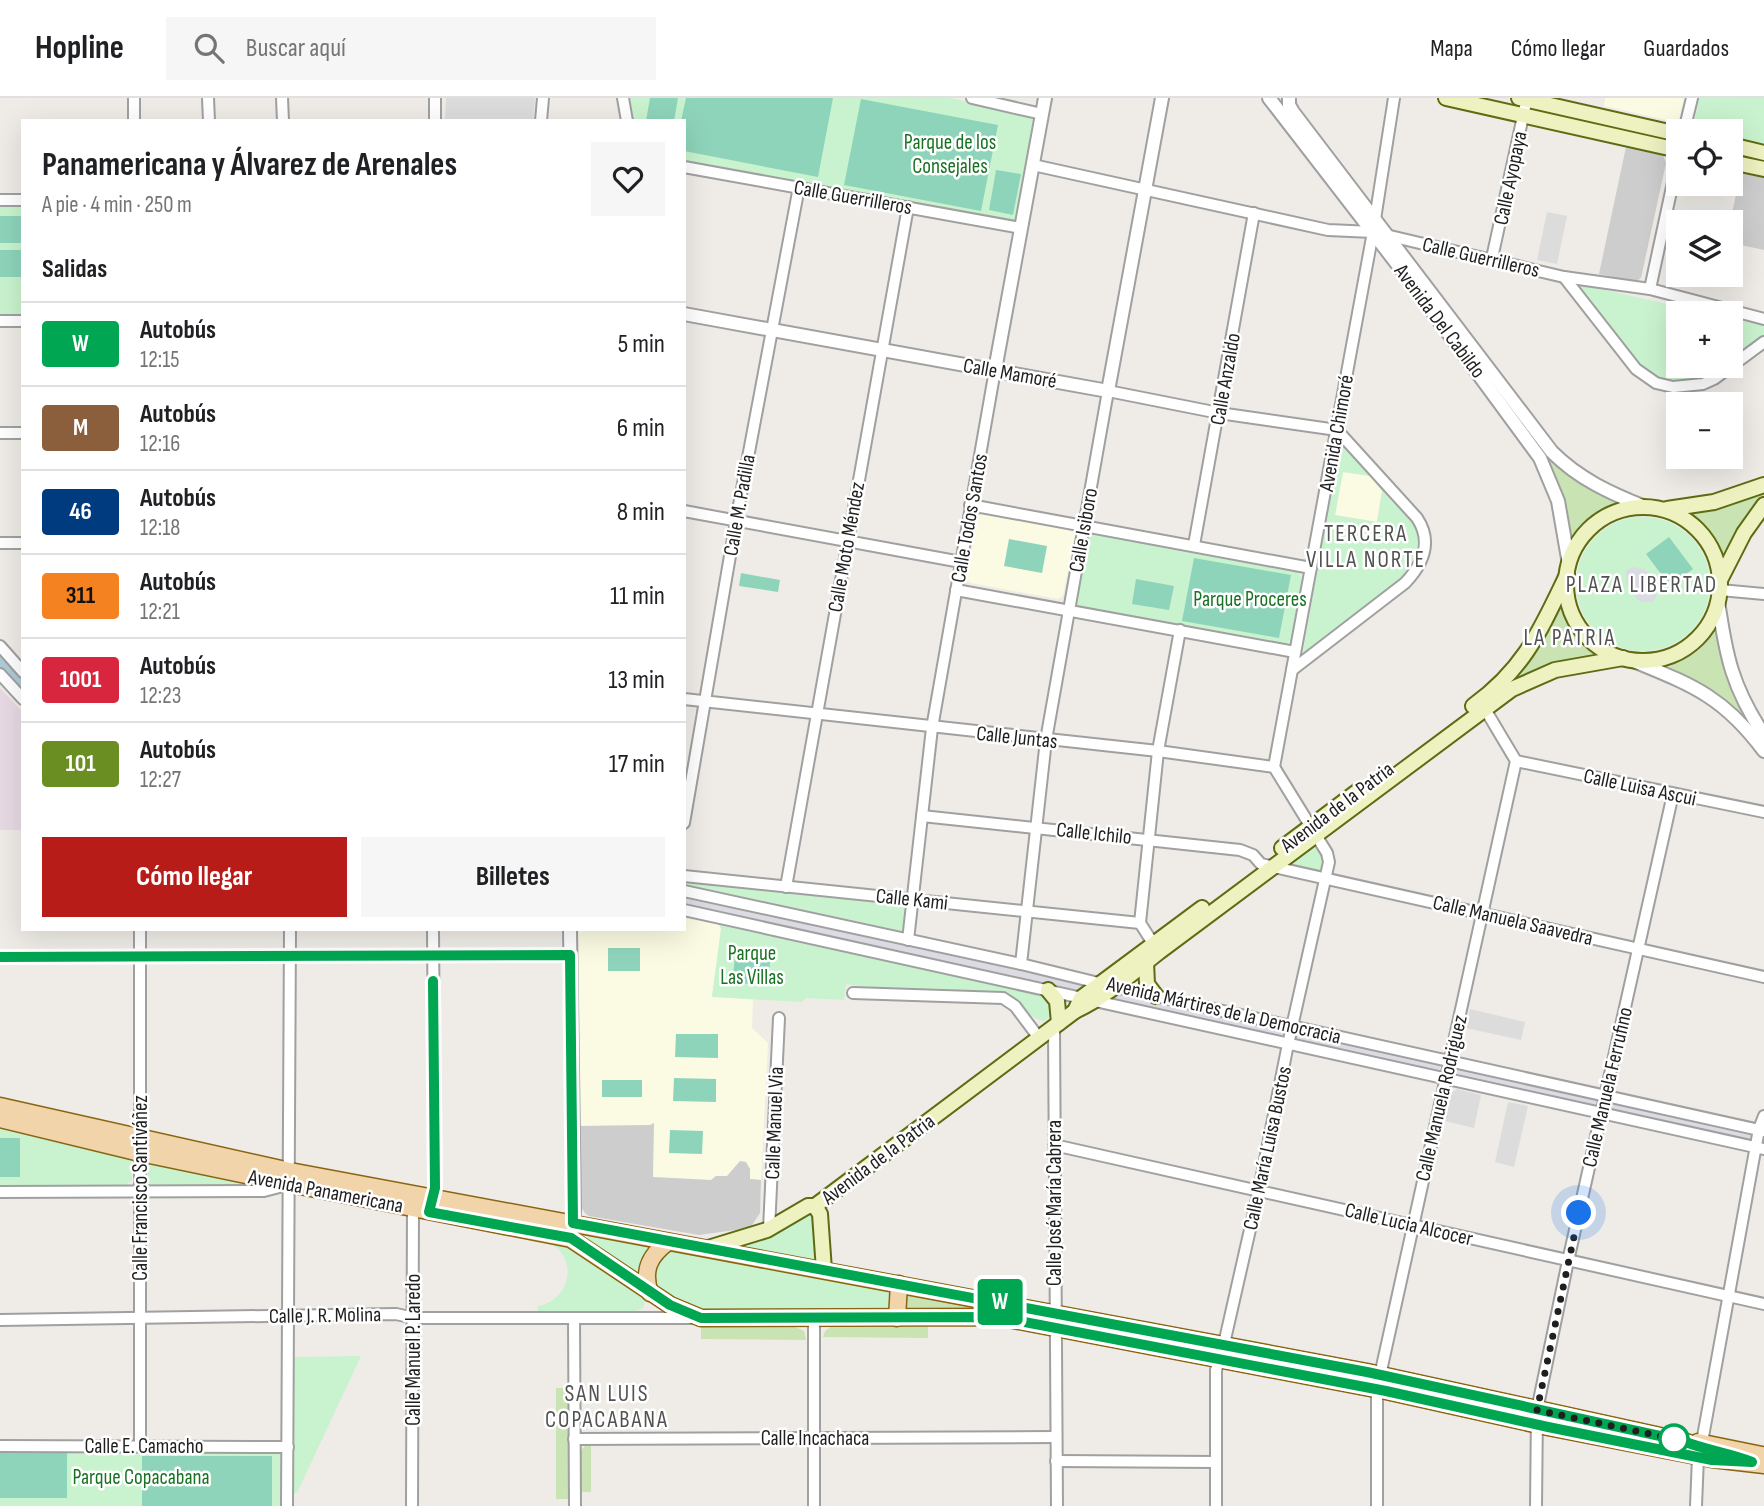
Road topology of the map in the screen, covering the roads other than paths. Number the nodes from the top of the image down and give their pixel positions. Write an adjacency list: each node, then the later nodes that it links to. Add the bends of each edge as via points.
1 (134, 98): 18 (street)
2 (208, 98): 19 (street)
3 (282, 98): 20 (street)
4 (435, 98): 21 (street)
5 (543, 98): 22 (street)
6 (623, 98): 23 (street)
7 (972, 98): 16 (street)
8 (1045, 98): 16 (street, Calle Todos Santos)
9 (1162, 98): 34 (street, Calle Isiboro)
10 (1269, 98): 42 (street, Avenida Del Cabildo)
11 (1289, 98): 40 (street, Avenida Del Cabildo, via 1293,112)
12 (1394, 98): 40 (street, Avenida Chimoré)
13 (1446, 98): 17 (main road)
14 (1692, 98): 24 (street)
15 (1524, 99): 17 (street, Calle Ayopaya); 25 (main road)
16 (1042, 114): 29 (street, Calle Todos Santos)
17 (1523, 116): 26 (main road); 44 (street, Calle Ayopaya)
18 (134, 119)
19 (209, 119)
20 (283, 119)
21 (435, 119)
22 (541, 119)
23 (626, 119)
24 (1687, 119)
25 (1666, 131)
26 (1666, 147)
27 (1743, 148): 28 (main road)
28 (1764, 153)
29 (1033, 165): 34 (street, Calle Guerrilleros); 41 (street, Calle Todos Santos)
30 (1743, 165): 32 (main road)
31 (686, 169): 33 (street, Calle Guerrilleros)
32 (1764, 169)
33 (799, 187): 38 (street, Calle Guerrilleros); 51 (street, Calle M. Padilla)
34 (1144, 189): 39 (street, Calle Guerrilleros); 55 (street, Calle Isiboro)
35 (1670, 196): 46 (street)
36 (0, 200): 37 (street)
37 (21, 200)
38 (908, 207): 41 (street, Calle Guerrilleros); 53 (street, Calle Moto Méndez)
39 (1254, 213): 42 (street, Calle Guerrilleros, via 1328,230); 56 (street, Calle Anzaldo)
40 (1374, 218): 42 (street, Avenida Chimoré); 43 (street, Avenida Del Cabildo)
41 (1021, 228): 54 (street, Calle Todos Santos)
42 (1373, 232): 43 (street, Calle Guerrilleros); 57 (street, Avenida Chimoré); 74 (street, Avenida Del Cabildo, via 1540,458 1558,501)
43 (1388, 236): 44 (street, Calle Guerrilleros); 63 (street, Avenida Del Cabildo, via 1552,452 1587,481)
44 (1492, 258): 45 (street, Calle Guerrilleros)
45 (1564, 277): 46 (street, Calle Guerrilleros); 52 (street, via 1636,369 1656,383 1673,387 1703,384)
46 (1650, 289): 48 (street, Calle Guerrilleros)
47 (686, 314): 51 (street, Calle Mamoré)
48 (1764, 318)
49 (0, 321): 50 (street)
50 (21, 321)
51 (772, 331): 53 (street, Calle Mamoré); 66 (street, Calle M. Padilla)
52 (1764, 342)
53 (882, 351): 54 (street, Calle Mamoré); 68 (street, Calle Moto Méndez)
54 (995, 370): 55 (street, Calle Mamoré); 61 (street, Calle Todos Santos)
55 (1108, 391): 56 (street, Calle Mamoré); 67 (street, Calle Isiboro)
56 (1219, 413): 57 (street, Calle Mamoré); 71 (street, Calle Anzaldo)
57 (1337, 430): 73 (street, Avenida Chimoré); 84 (street, via 1417,518 1423,527 1423,559 1405,583)
58 (0, 433): 59 (street)
59 (21, 433)
60 (1764, 485): 64 (main road, via 1722,500)
61 (970, 505): 67 (street); 72 (street, Calle Todos Santos)
62 (1764, 505): 76 (main road, via 1744,533)
63 (1646, 507): 64 (main road); 74 (main road, via 1620,510 1598,522 1580,541)
64 (1662, 509): 76 (main road, via 1685,519 1703,536 1715,556)
65 (686, 511): 66 (street)
66 (736, 521): 68 (street); 88 (street, Calle M. Padilla)
67 (1084, 525): 71 (street); 78 (street, Calle Isiboro)
68 (846, 541): 72 (street); 90 (street, Calle Moto Méndez)
69 (0, 543): 70 (street)
70 (21, 543)
71 (1195, 545): 73 (street)
72 (961, 562): 75 (street, Calle Todos Santos)
73 (1311, 568): 81 (street, Avenida Chimoré)
74 (1568, 569): 82 (main road, via 1567,592 1577,622 1598,647); 89 (main road, Avenida de la Patria, via 1530,649)
75 (956, 590): 78 (street); 91 (street, Calle Todos Santos)
76 (1719, 591): 77 (street); 82 (main road, via 1709,624 1693,643 1664,658); 92 (street, via 1731,674)
77 (1764, 594)
78 (1069, 610): 79 (street); 93 (street, Calle Isiboro)
79 (1180, 629): 81 (street); 94 (street)
80 (0, 646): 83 (street)
81 (1296, 652): 84 (street, Avenida Chimoré)
82 (1627, 659): 89 (main road, Avenida de la Patria, via 1573,666 1535,678); 95 (street, via 1712,697 1742,722)
83 (21, 670)
84 (1292, 670): 97 (street, Avenida Chimoré)
85 (0, 674): 86 (street)
86 (21, 697)
87 (686, 699): 88 (street, Calle Juntas)
88 (704, 702): 90 (street, Calle Juntas); 99 (street, Calle M. Padilla)
89 (1483, 704): 96 (street); 103 (main road, Avenida de la Patria)
90 (818, 713): 91 (street, Calle Juntas); 108 (street, Calle Moto Méndez)
91 (932, 728): 93 (street, Calle Juntas); 101 (street, Calle Todos Santos)
92 (1764, 735)
93 (1046, 740): 94 (street, Calle Juntas); 102 (street, Calle Isiboro)
94 (1158, 751): 97 (street, Calle Juntas); 104 (street)
95 (1764, 751)
96 (1516, 761): 98 (street, Calle Luisa Ascui); 113 (street, Calle Manuela Rodriguez)
97 (1274, 767): 103 (street)
98 (1673, 794): 100 (street, Calle Luisa Ascui); 121 (street, Calle Manuela Ferrufino)
99 (686, 811)
100 (1764, 812)
101 (922, 816): 102 (street, Calle Ichilo); 110 (street, Calle Todos Santos)
102 (1036, 826): 104 (street, Calle Ichilo); 112 (street, Calle Isiboro)
103 (1314, 831): 105 (main road, Avenida de la Patria); 107 (street, Calle María Luisa Bustos, via 1328,853)
104 (1149, 839): 105 (street, Calle Ichilo, via 1248,851); 114 (street)
105 (1267, 866): 107 (street, Calle Manuela Saavedra); 120 (main road, Avenida de la Patria)
106 (686, 876): 108 (street, Calle Kami)
107 (1326, 878): 113 (street, Calle Manuela Saavedra); 137 (street, Calle María Luisa Bustos)
108 (786, 887): 110 (street, Calle Kami)
109 (686, 891): 119 (street, Avenida Mártires de la Democracia)
110 (913, 899): 112 (street, Calle Kami); 119 (street, Calle Todos Santos)
111 (686, 910): 131 (street, Avenida Mártires de la Democracia)
112 (1027, 911): 114 (street, Calle Kami); 128 (street, Calle Isiboro)
113 (1482, 913): 121 (street, Calle Manuela Saavedra); 140 (street, Calle Manuela Rodriguez)
114 (1140, 923): 120 (street)
115 (139, 931): 126 (street, Calle Francisco Santiváñez)
116 (290, 931): 122 (street)
117 (433, 931): 123 (street, Calle Manuel P. Laredo)
118 (570, 931): 124 (street)
119 (908, 940): 128 (street, Avenida Mártires de la Democracia)
120 (1156, 948): 127 (main road, Avenida de la Patria); 130 (main road, Avenida de la Patria)
121 (1639, 949): 129 (street, Calle Manuela Saavedra); 142 (street, Calle Manuela Ferrufino)
122 (290, 955): 123 (street); 126 (street); 151 (street)
123 (433, 955): 124 (street); 155 (street, Calle Manuel P. Laredo, via 435,1188)
124 (570, 955): 159 (street)
125 (0, 957): 126 (street)
126 (140, 957): 149 (street, Calle Francisco Santiváñez)
127 (1146, 962): 130 (main road, Avenida de la Patria); 133 (main road, via 1147,984)
128 (1021, 964): 130 (street, Avenida Mártires de la Democracia)
129 (1764, 978)
130 (1109, 985): 133 (street, Avenida Mártires de la Democracia); 134 (main road, Avenida de la Patria)
131 (1048, 990): 134 (street, Avenida Mártires de la Democracia); 136 (main road, via 1057,1001)
132 (853, 993): 138 (street, via 1003,998 1015,1006)
133 (1156, 996): 137 (street, Avenida Mártires de la Democracia)
134 (1084, 1003): 136 (main road, Avenida de la Patria); 139 (street, Avenida Mártires de la Democracia)
135 (779, 1018): 158 (street, Calle Manuel Via)
136 (1057, 1025): 138 (main road, Avenida de la Patria); 148 (street, Calle José María Cabrera)
137 (1293, 1026): 139 (street, Calle María Luisa Bustos); 140 (street, Avenida Mártires de la Democracia)
138 (1039, 1038): 156 (main road, Avenida de la Patria)
139 (1288, 1044): 141 (street, Avenida Mártires de la Democracia); 152 (street, Calle María Luisa Bustos)
140 (1449, 1061): 141 (street, Calle Manuela Rodriguez); 142 (street, Avenida Mártires de la Democracia)
141 (1445, 1079): 144 (street, Avenida Mártires de la Democracia); 157 (street, Calle Manuela Rodriguez)
142 (1605, 1096): 144 (street, Calle Manuela Ferrufino); 147 (street, Avenida Mártires de la Democracia)
143 (0, 1106): 149 (main road, Avenida Panamericana)
144 (1601, 1114): 150 (street, Avenida Mártires de la Democracia); 162 (street, Calle Manuela Ferrufino)
145 (1764, 1116): 147 (street)
146 (0, 1119): 149 (main road, Avenida Panamericana)
147 (1761, 1130): 150 (street)
148 (1054, 1145): 152 (street, Calle Lucia Alcocer); 176 (street, Calle José María Cabrera)
149 (140, 1146): 151 (main road, Avenida Panamericana); 153 (street, Calle Francisco Santiváñez)
150 (1760, 1148): 166 (street)
151 (290, 1178): 153 (street, via 264,1191); 155 (main road, Avenida Panamericana); 168 (street)
152 (1259, 1190): 157 (street, Calle Lucia Alcocer); 178 (street, Calle María Luisa Bustos)
153 (140, 1191): 154 (street); 169 (street, Calle Francisco Santiváñez)
154 (0, 1192)
155 (422, 1202): 159 (main road, Avenida Panamericana); 170 (street, Calle Manuel P. Laredo)
156 (815, 1206): 158 (main road, Avenida de la Patria); 163 (main road, Avenida de la Patria, via 820,1214)
157 (1413, 1225): 162 (street, Calle Lucia Alcocer); 179 (street, Calle Manuela Rodriguez)
158 (769, 1229): 161 (main road, Avenida de la Patria)
159 (572, 1231): 160 (main road, Avenida Panamericana); 165 (main road, Avenida Panamericana)
160 (668, 1242): 161 (main road, Avenida Panamericana); 165 (main road, via 650,1258 646,1272)
161 (707, 1249): 163 (main road, Avenida Panamericana)
162 (1568, 1261): 166 (street, Calle Lucia Alcocer); 180 (street, Calle Manuela Ferrufino)
163 (824, 1270): 164 (main road, Avenida Panamericana)
164 (899, 1284): 175 (main road); 176 (main road, Avenida Panamericana)
165 (650, 1293): 172 (street); 173 (main road, Avenida Panamericana)
166 (1730, 1296): 167 (street, Calle Lucia Alcocer); 188 (street)
167 (1764, 1304)
168 (288, 1315): 169 (street, Calle J. R. Molina); 170 (street, Calle J. R. Molina, via 396,1314); 187 (street)
169 (140, 1318): 177 (street, Calle J. R. Molina); 186 (street, Calle Francisco Santiváñez)
170 (414, 1318): 171 (street, Calle J. R. Molina); 194 (street, Calle Manuel P. Laredo)
171 (574, 1318): 172 (street, Calle J. R. Molina); 183 (street)
172 (649, 1318): 173 (street, Calle J. R. Molina)
173 (701, 1318): 174 (main road, Avenida Panamericana)
174 (814, 1318): 175 (main road, Avenida Panamericana); 182 (street)
175 (897, 1318): 176 (main road, Avenida Panamericana)
176 (1054, 1319): 178 (main road, Avenida Panamericana); 181 (street, Calle José María Cabrera)
177 (0, 1320)
178 (1222, 1351): 179 (main road, Avenida Panamericana); 191 (street, Calle María Luisa Bustos, via 1216,1370)
179 (1379, 1382): 180 (main road, Avenida Panamericana); 199 (street, Calle Manuela Rodriguez)
180 (1537, 1417): 184 (main road, Avenida Panamericana); 188 (main road, Avenida Panamericana); 200 (street, Calle Manuela Ferrufino)
181 (1056, 1437): 182 (street, Calle Incachaca); 189 (street, Calle José María Cabrera)
182 (814, 1438): 183 (street, Calle Incachaca); 196 (street)
183 (574, 1439): 195 (street)
184 (1683, 1441): 188 (main road); 190 (main road, Avenida Panamericana)
185 (0, 1446): 186 (street, Calle E. Camacho)
186 (140, 1446): 187 (street, Calle E. Camacho)
187 (288, 1447): 193 (street)
188 (1704, 1453): 190 (main road, Avenida Panamericana); 192 (main road); 201 (street)
189 (1056, 1461): 191 (street); 197 (street, Calle José María Cabrera)
190 (1760, 1461)
191 (1216, 1462): 198 (street, Calle María Luisa Bustos)
192 (1764, 1474)
193 (287, 1506)
194 (412, 1506)
195 (575, 1506)
196 (814, 1506)
197 (1057, 1506)
198 (1216, 1506)
199 (1377, 1506)
200 (1536, 1506)
201 (1696, 1506)

